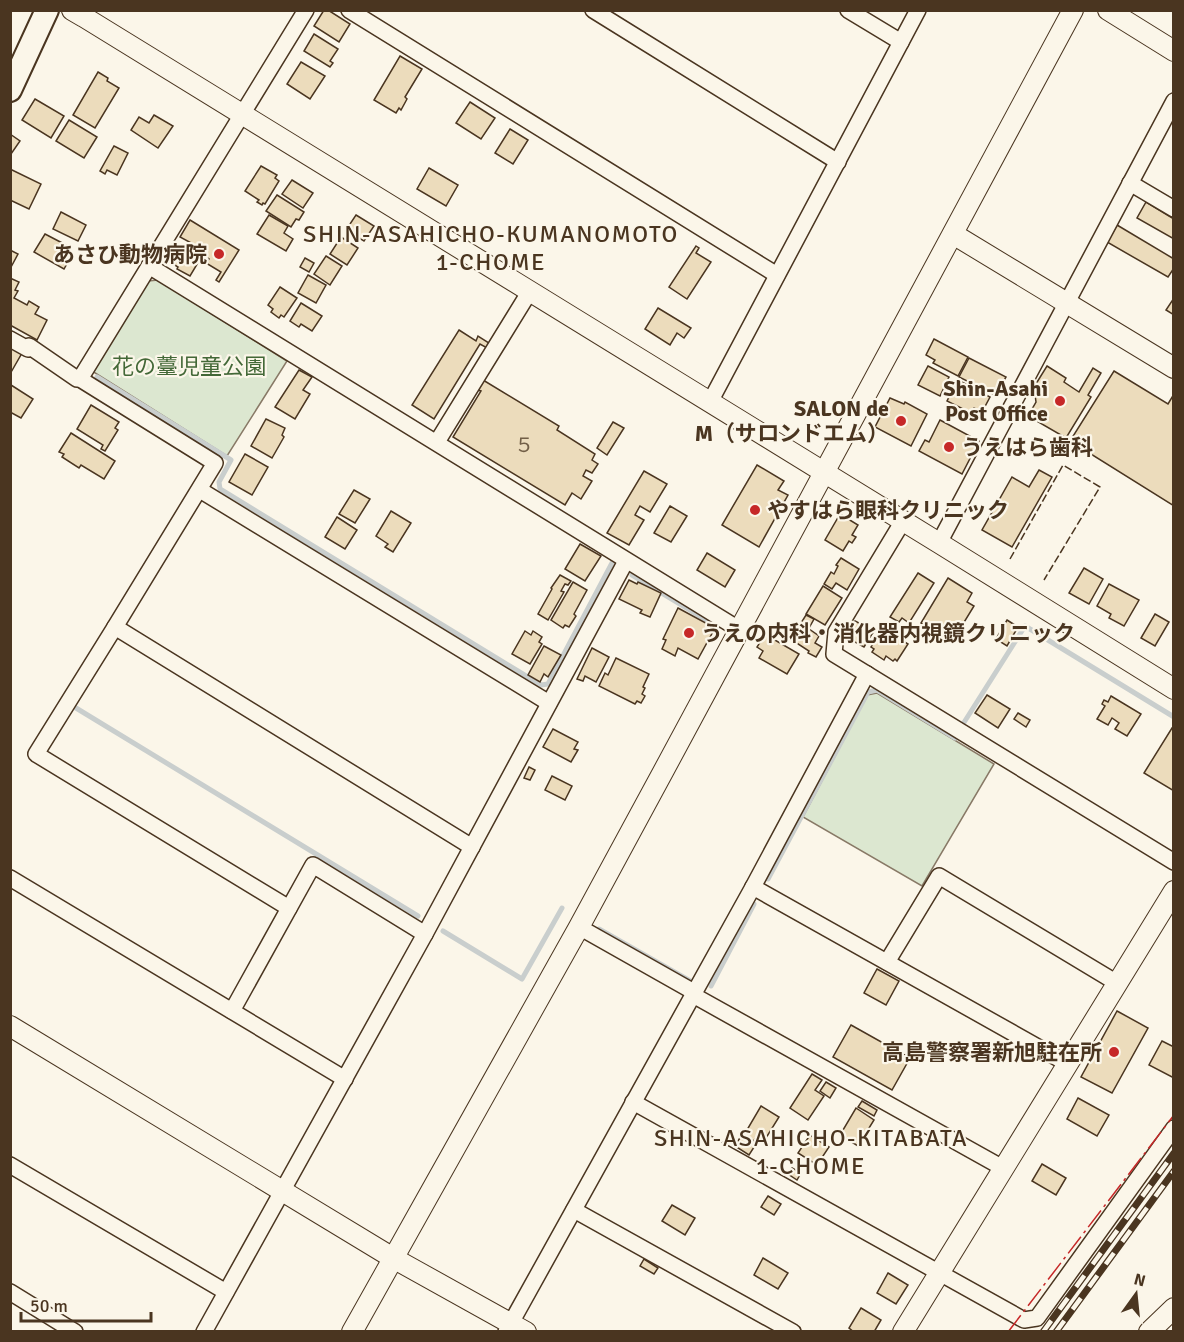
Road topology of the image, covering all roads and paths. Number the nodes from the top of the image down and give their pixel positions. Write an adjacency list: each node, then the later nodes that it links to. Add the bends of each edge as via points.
1 (48, 10): 12 (main road)
2 (72, 10): 14 (street)
3 (306, 10): 14 (street)
4 (349, 10): 20 (street)
5 (593, 10): 15 (street)
6 (848, 10): 10 (street)
7 (918, 10): 10 (street)
8 (1073, 10): 18 (street)
9 (1108, 10): 11 (street)
10 (901, 42): 15 (street)
11 (1173, 51)
12 (10, 90)
13 (1173, 101): 16 (street)
14 (243, 114): 19 (street); 21 (street)
15 (838, 162): 20 (street)
16 (1130, 183): 17 (street); 22 (street)
17 (1173, 209)
18 (953, 234): 22 (street); 28 (street)
19 (149, 266): 25 (street); 27 (street)
20 (777, 275): 26 (street)
21 (530, 291): 26 (street); 27 (street)
22 (1066, 303): 24 (street); 31 (street)
23 (10, 339): 25 (street, via 28,349 30,346)
24 (1173, 368)
25 (80, 379): 29 (street, via 215,463)
26 (710, 402): 28 (street)
27 (437, 442): 32 (street)
28 (825, 473): 30 (street); 34 (street)
29 (200, 490): 33 (street); 37 (street)
30 (903, 521): 31 (street); 35 (street, via 836,632 834,654)
31 (939, 543): 36 (street)
32 (626, 561): 34 (street); 37 (street)
33 (115, 627): 38 (street); 43 (street, via 36,754)
34 (740, 630): 44 (street)
35 (867, 674): 39 (street); 41 (street)
36 (1173, 689)
37 (549, 703): 38 (street)
38 (472, 847): 45 (street)
39 (1173, 862)
40 (10, 878): 49 (street)
41 (753, 887): 46 (street); 48 (street)
42 (1173, 891): 47 (street)
43 (289, 908): 45 (street, via 313,865); 49 (street)
44 (579, 927): 48 (street); 59 (street)
45 (425, 934): 52 (street)
46 (887, 962): 47 (street, via 939,876); 51 (street)
47 (1117, 983): 51 (street)
48 (693, 993): 53 (street); 56 (street)
49 (232, 1011): 52 (street)
50 (10, 1026): 57 (street)
51 (1068, 1064): 56 (street)
52 (345, 1079): 57 (street)
53 (633, 1102): 58 (street); 60 (street)
54 (1173, 1128): 60 (street, via 1037,1318 1024,1320)
55 (10, 1165): 62 (street)
56 (1003, 1168): 60 (street)
57 (282, 1191): 59 (street); 62 (street)
58 (574, 1210): 64 (street); 68 (street)
59 (393, 1258): 64 (street); 67 (street)
60 (939, 1273): 69 (street)
61 (10, 1292): 65 (street)
62 (226, 1292): 66 (street)
63 (1173, 1308): 70 (street)
64 (514, 1329)
65 (75, 1332)
66 (204, 1332)
67 (352, 1332)
68 (793, 1332)
69 (903, 1332)
70 (1149, 1332)

